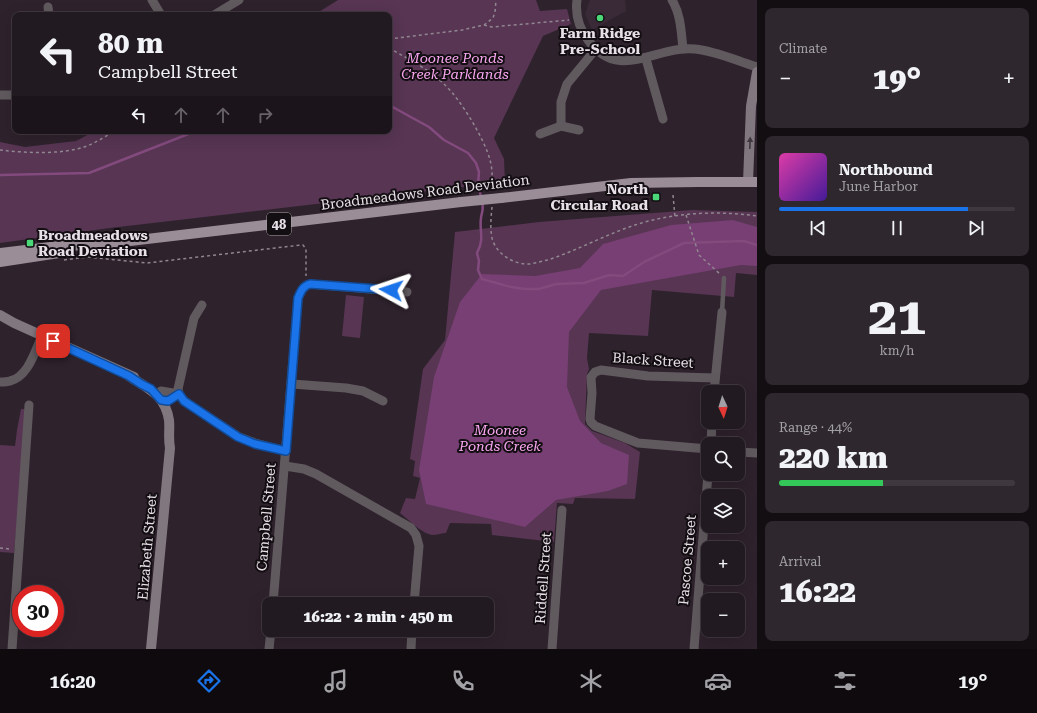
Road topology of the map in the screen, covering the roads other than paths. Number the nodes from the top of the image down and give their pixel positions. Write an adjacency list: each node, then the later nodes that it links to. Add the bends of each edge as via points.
1 (152, 0): 5 (street)
2 (240, 0): 6 (street)
3 (577, 0): 8 (street, via 580,29)
4 (672, 0): 7 (street, via 680,20)
5 (159, 12)
6 (219, 12)
7 (683, 49): 9 (street); 10 (street, via 718,54)
8 (595, 50): 9 (street, via 620,61); 16 (street, via 567,84 561,102)
9 (646, 58): 14 (street)
10 (757, 67)
11 (757, 72): 15 (street, via 753,91)
12 (0, 95): 13 (street)
13 (12, 95)
14 (662, 119)
15 (754, 124): 19 (street, one-way to 15)
16 (561, 126): 17 (street); 18 (street)
17 (580, 130)
18 (540, 134)
19 (753, 182): 20 (main road, Broadmeadows Road Deviation / 48, bridge, via 631,183)
20 (96, 245): 21 (main road, Broadmeadows Road Deviation / 48, via 59,246); 22 (main road, Broadmeadows Road Deviation / 48)
21 (0, 253)
22 (0, 262)
23 (724, 278): 26 (lane)
24 (407, 292): 33 (street, Campbell Street, via 310,284 304,286 298,298)
25 (202, 305): 35 (street, via 194,318)
26 (722, 312): 31 (street)
27 (0, 315): 29 (street)
28 (0, 319): 29 (street)
29 (14, 323): 30 (street)
30 (42, 336): 32 (street, via 25,371 10,381); 36 (street, via 150,383)
31 (715, 378): 34 (street); 39 (street, Black Street, via 641,375 601,370 591,377 590,419 595,426 638,443)
32 (0, 382)
33 (292, 384): 37 (street, via 363,391); 40 (street, Campbell Street)
34 (714, 385)
35 (179, 394): 36 (street); 40 (street, via 184,401 238,437)
36 (163, 397): 51 (street, Elizabeth Street, via 172,411 175,423 170,448)
37 (383, 401)
38 (29, 405): 50 (street)
39 (701, 448)
40 (286, 451): 43 (street, Campbell Street)
41 (745, 452): 42 (street)
42 (757, 453)
43 (285, 466): 46 (street, Campbell Street); 47 (street, via 316,474 411,528 419,546)
44 (707, 481): 55 (street, Pascoe Street)
45 (562, 510): 54 (street, Riddell Street)
46 (274, 597)
47 (415, 597)
48 (270, 637): 52 (street)
49 (412, 637): 53 (street)
50 (12, 649)
51 (151, 649)
52 (269, 649)
53 (411, 649)
54 (552, 649)
55 (694, 649)

